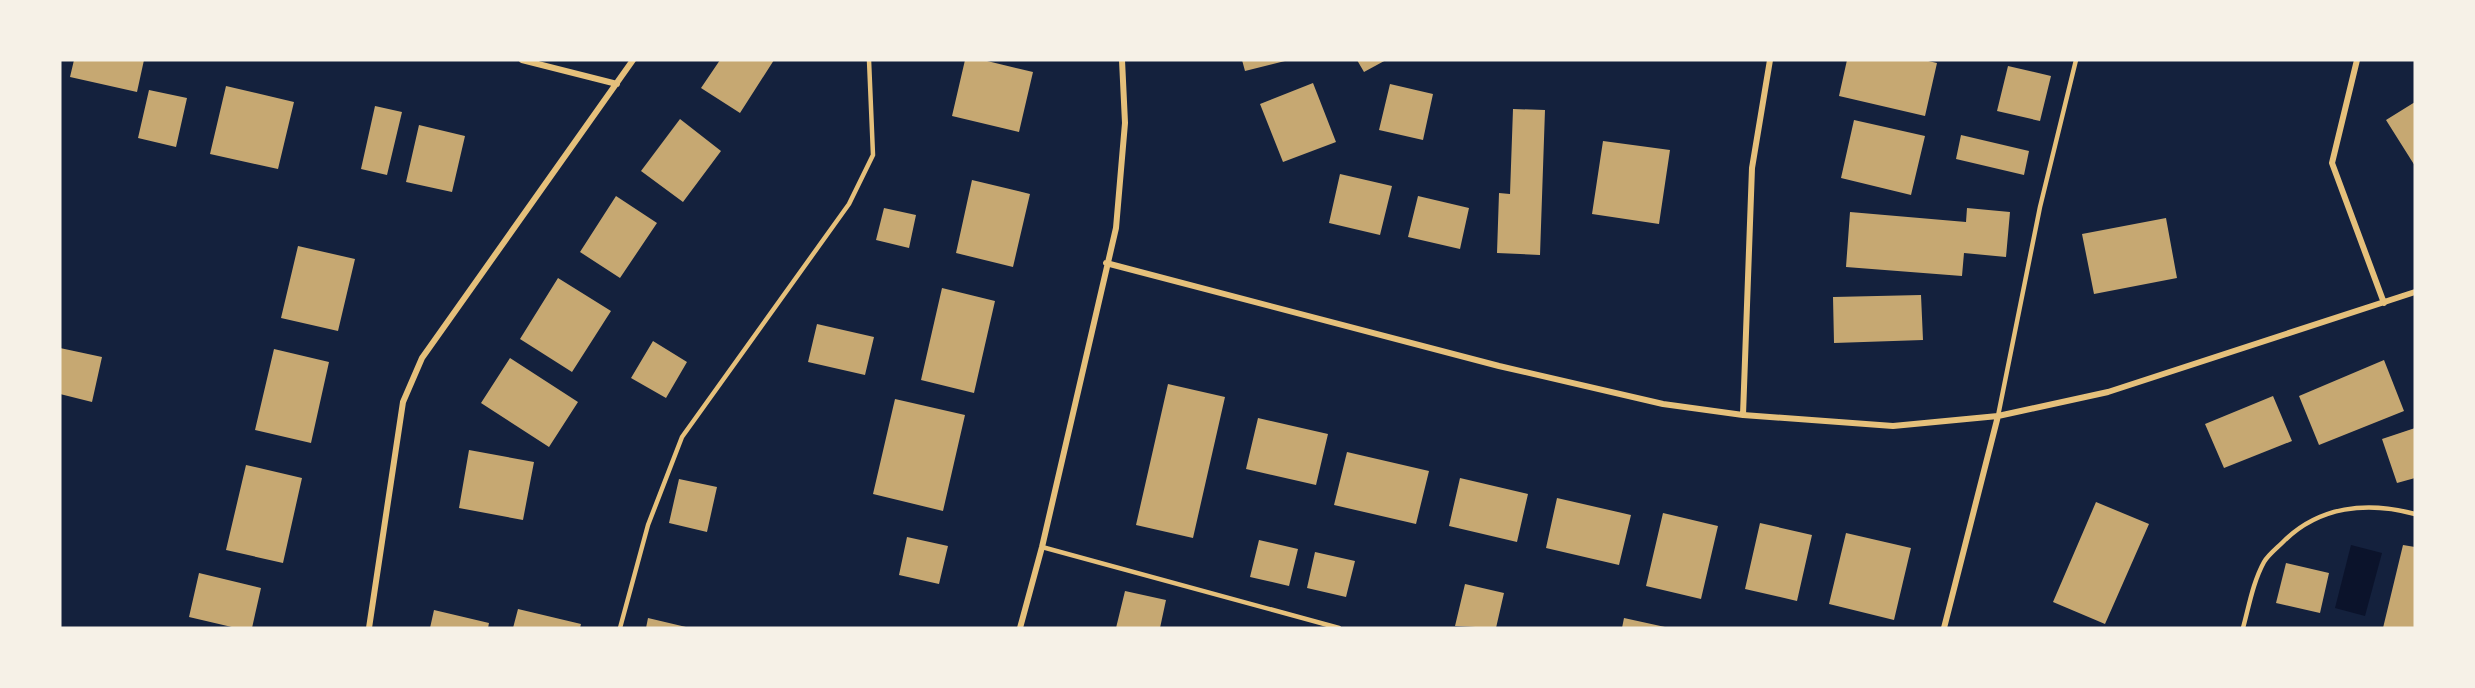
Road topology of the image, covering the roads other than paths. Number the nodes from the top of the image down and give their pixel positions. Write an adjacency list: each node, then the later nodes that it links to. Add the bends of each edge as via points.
1 (522, 60): 8 (street)
2 (633, 60): 8 (street)
3 (869, 60): 17 (lane, via 873,154 849,204 682,437 648,525)
4 (1122, 60): 9 (street, via 1125,123 1116,228)
5 (1770, 60): 12 (street, via 1752,168)
6 (2076, 60): 13 (lane, via 2040,207)
7 (2357, 60): 11 (street, via 2332,163)
8 (616, 84): 16 (street, via 422,358 403,402)
9 (1106, 263): 12 (street, via 1499,366 1663,404); 15 (street)
10 (2415, 292): 11 (street)
11 (2384, 303): 13 (street, via 2108,392)
12 (1743, 415): 13 (street, via 1893,426)
13 (1998, 416): 20 (street)
14 (2415, 514): 21 (lane, via 2353,507 2314,518 2265,560)
15 (1042, 547): 18 (street); 19 (lane)
16 (369, 628)
17 (620, 628)
18 (1020, 628)
19 (1339, 628)
20 (1944, 628)
21 (2243, 628)

